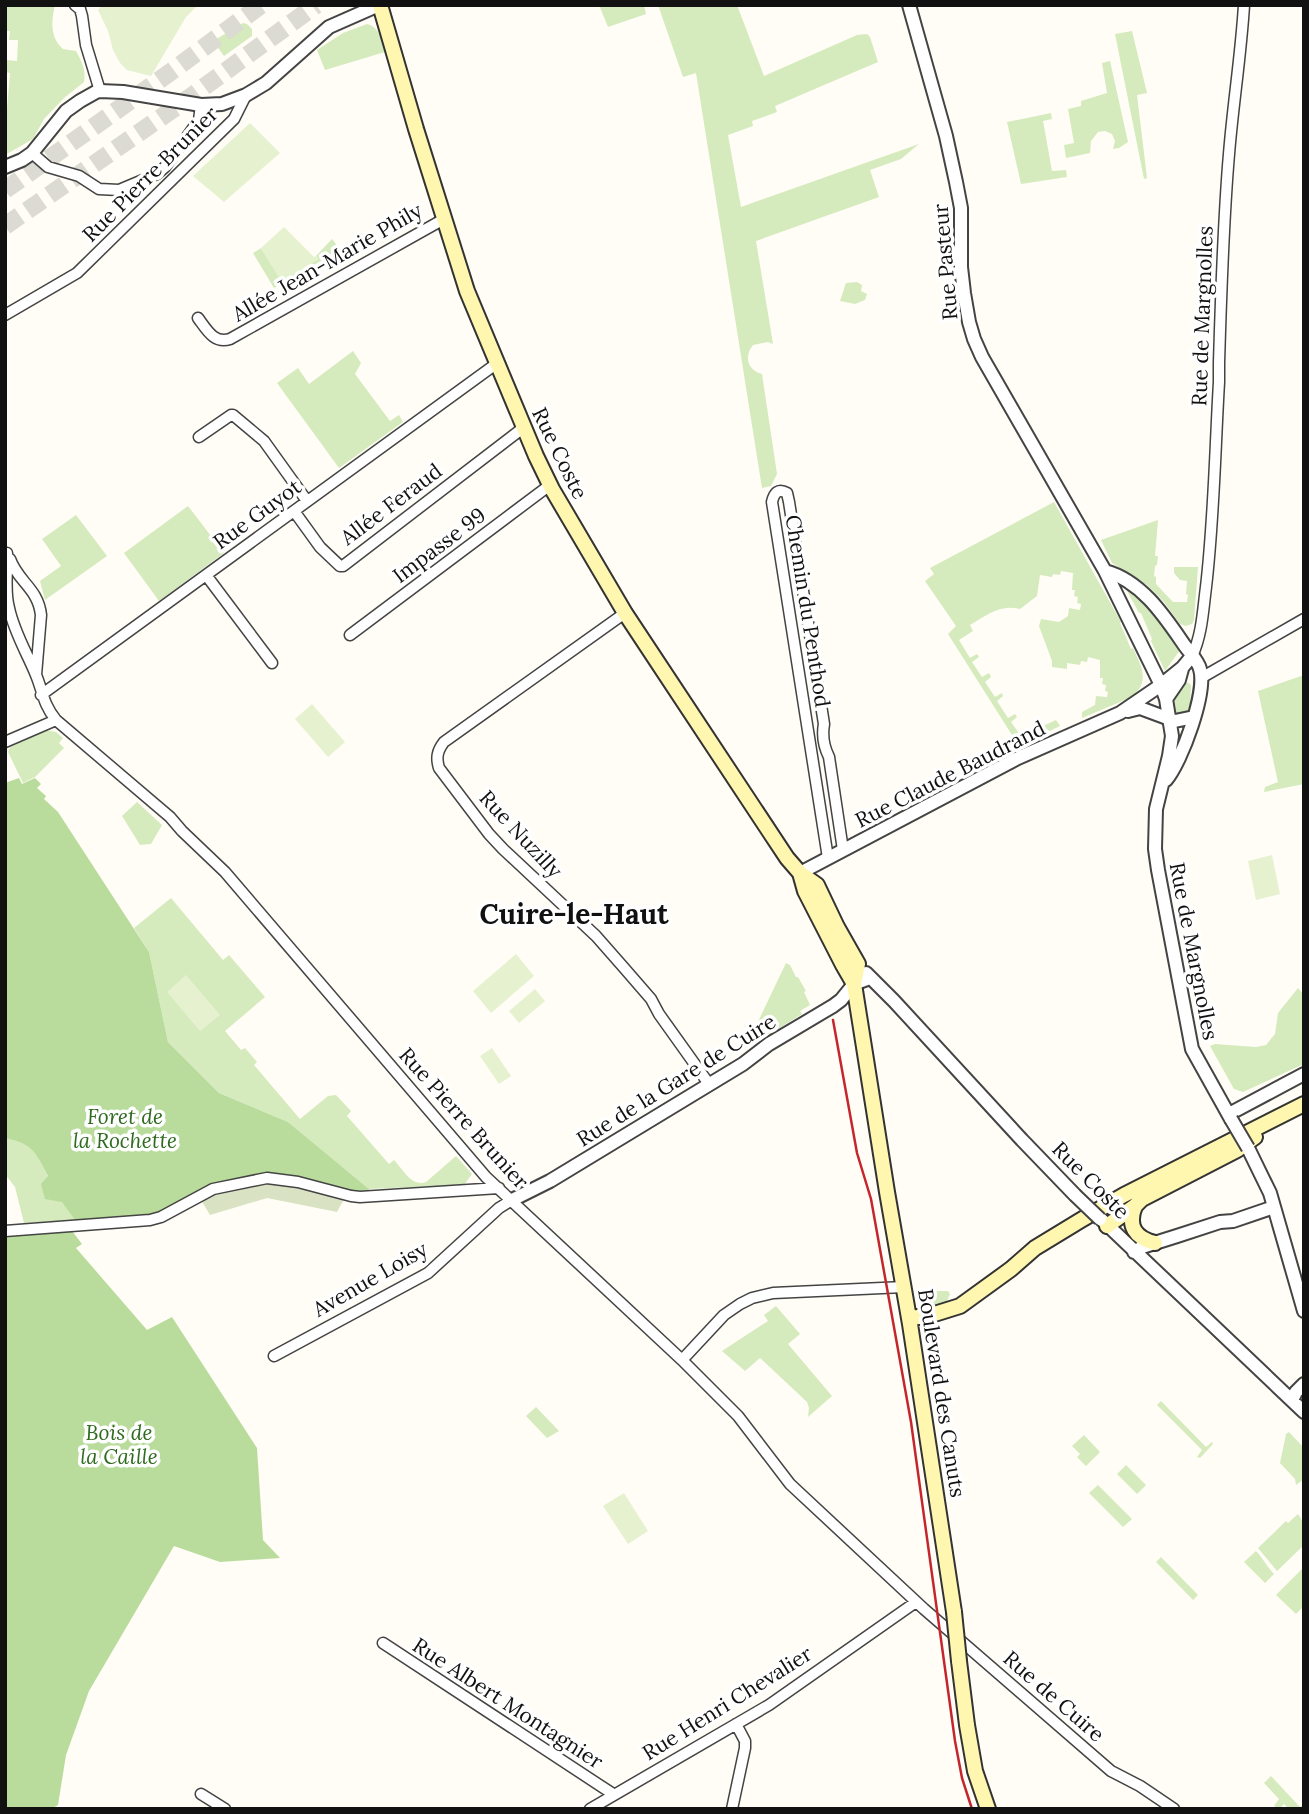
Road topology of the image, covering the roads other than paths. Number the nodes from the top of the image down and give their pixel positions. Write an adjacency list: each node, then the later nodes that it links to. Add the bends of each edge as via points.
1 (75, 5): 5 (street, via 80,9)
2 (379, 5): 6 (street, Rue Pierre Brunier, via 329,27 280,72); 10 (main road, Rue Coste)
3 (909, 5): 20 (street, Rue Pasteur, via 958,192 961,267 974,339)
4 (1244, 5): 24 (street, Rue de Margnolles, via 1226,187 1218,409)
5 (100, 91): 7 (street); 8 (street, via 66,111)
6 (246, 95): 7 (street, via 222,104); 11 (street, Rue Pierre Brunier, via 234,119 76,273)
7 (201, 104): 8 (street, via 199,120 169,163 157,174 119,190 99,189 79,176 48,167)
8 (32, 153): 9 (street)
9 (5, 167)
10 (444, 219): 12 (street, Allée Jean-Marie Phily, via 230,340 213,337); 13 (main road, Rue Coste)
11 (5, 315)
12 (198, 318)
13 (496, 364): 14 (main road, Rue Coste); 17 (street, Rue Guyot)
14 (523, 428): 16 (main road, Rue Coste); 18 (street, Allée Feraud, via 343,566 320,547)
15 (200, 437): 17 (street, via 233,415 264,441)
16 (550, 485): 22 (main road, Rue Coste); 26 (street, Impasse 99)
17 (307, 501): 18 (street, Rue Guyot)
18 (294, 511): 21 (street, Rue Guyot)
19 (6, 552): 30 (street, Rue Pierre Brunier, via 8,608); 30 (street, Rue Pierre Brunier, via 40,607)
20 (1105, 571): 25 (street, via 1147,596); 32 (street, Rue Pasteur)
21 (206, 575): 28 (street); 33 (street, Rue Guyot)
22 (625, 613): 43 (main road, Rue Coste); 48 (street, Rue Nuzilly, via 444,742 437,762 489,834 596,936 651,999)
23 (1304, 619): 31 (street)
24 (1200, 629): 25 (street); 27 (street, Rue de Margnolles)
25 (1177, 634): 27 (street)
26 (350, 635)
27 (1192, 656): 29 (street, Rue de Margnolles); 31 (street)
28 (272, 663)
29 (1182, 668): 32 (street, Rue de Margnolles); 34 (street, Rue de Margnolles, via 1180,680)
30 (36, 675): 33 (street, Rue Pierre Brunier)
31 (1201, 678): 36 (street, Rue de Margnolles)
32 (1161, 685): 34 (street, Rue de Margnolles); 35 (street, Rue Claude Baudrand)
33 (41, 695): 37 (street, Rue Pierre Brunier)
34 (1166, 699): 38 (street, Rue de Margnolles)
35 (1120, 713): 38 (street, Rue Claude Baudrand, via 1140,708); 41 (street, Rue Claude Baudrand, via 1018,758)
36 (1194, 718): 38 (street); 40 (street, Rue de Margnolles, via 1178,762)
37 (56, 720): 39 (street); 53 (street, Rue Pierre Brunier, via 170,817 225,872)
38 (1170, 720): 40 (street, Rue de Margnolles, via 1171,745)
39 (5, 742)
40 (1161, 785): 51 (street, Rue de Margnolles, via 1155,849 1191,1043)
41 (843, 850): 42 (street, Rue Claude Baudrand); 42 (street, Chemin du Penthod, via 789,502 782,490 773,495 772,502)
42 (828, 858): 43 (street, Rue Claude Baudrand)
43 (800, 873): 44 (main road, Rue Coste, via 817,885); 46 (main road, Rue Coste)
44 (858, 964): 45 (street, Rue Coste); 46 (main road)
45 (870, 978): 46 (street); 57 (street, Rue Coste, bridge)
46 (854, 984): 48 (street, Rue de la Gare de Cuire, via 833,1006); 62 (main road, Boulevard des Canuts)
47 (1304, 1074): 51 (street)
48 (709, 1084): 54 (street, Rue de la Gare de Cuire)
49 (1304, 1104): 61 (main road, via 1125,1195 1035,1248)
50 (1304, 1112): 52 (main road)
51 (1230, 1116): 56 (street, Rue de Margnolles, bridge)
52 (1263, 1132): 55 (main road); 61 (main road, via 1124,1200)
53 (499, 1188): 54 (street, Rue Pierre Brunier); 58 (street, via 360,1197 267,1178 213,1189 150,1220)
54 (512, 1200): 65 (street, Avenue Loisy, via 428,1273); 66 (street, Rue Pierre Brunier)
55 (1135, 1206): 57 (main road); 59 (main road, via 1133,1228)
56 (1275, 1207): 59 (street); 63 (street, Rue de Margnolles)
57 (1103, 1222): 60 (street, Rue Coste)
58 (5, 1231)
59 (1155, 1243): 60 (street)
60 (1134, 1252): 68 (street, Rue Coste)
61 (1011, 1269): 64 (main road, via 960,1306)
62 (904, 1287): 64 (main road, Boulevard des Canuts); 66 (street, via 752,1298 724,1315)
63 (1304, 1311)
64 (909, 1318): 78 (main road, Boulevard des Canuts, bridge, via 967,1724)
65 (274, 1356)
66 (682, 1360): 70 (street, Rue Pierre Brunier, via 738,1416 790,1484)
67 (1304, 1384): 68 (street)
68 (1292, 1400): 69 (street, Rue Coste)
69 (1304, 1412)
70 (916, 1602): 72 (street, Rue Henri Chevalier); 79 (street, Rue de Cuire, via 1111,1771)
71 (383, 1643): 74 (street, Rue Albert Montagnier)
72 (736, 1724): 74 (street, Rue Henri Chevalier); 77 (street, via 745,1748)
73 (201, 1794): 75 (street)
74 (613, 1794): 76 (street, Rue Henri Chevalier)
75 (225, 1809)
76 (590, 1809)
77 (733, 1809)
78 (988, 1809)
79 (1174, 1809)

